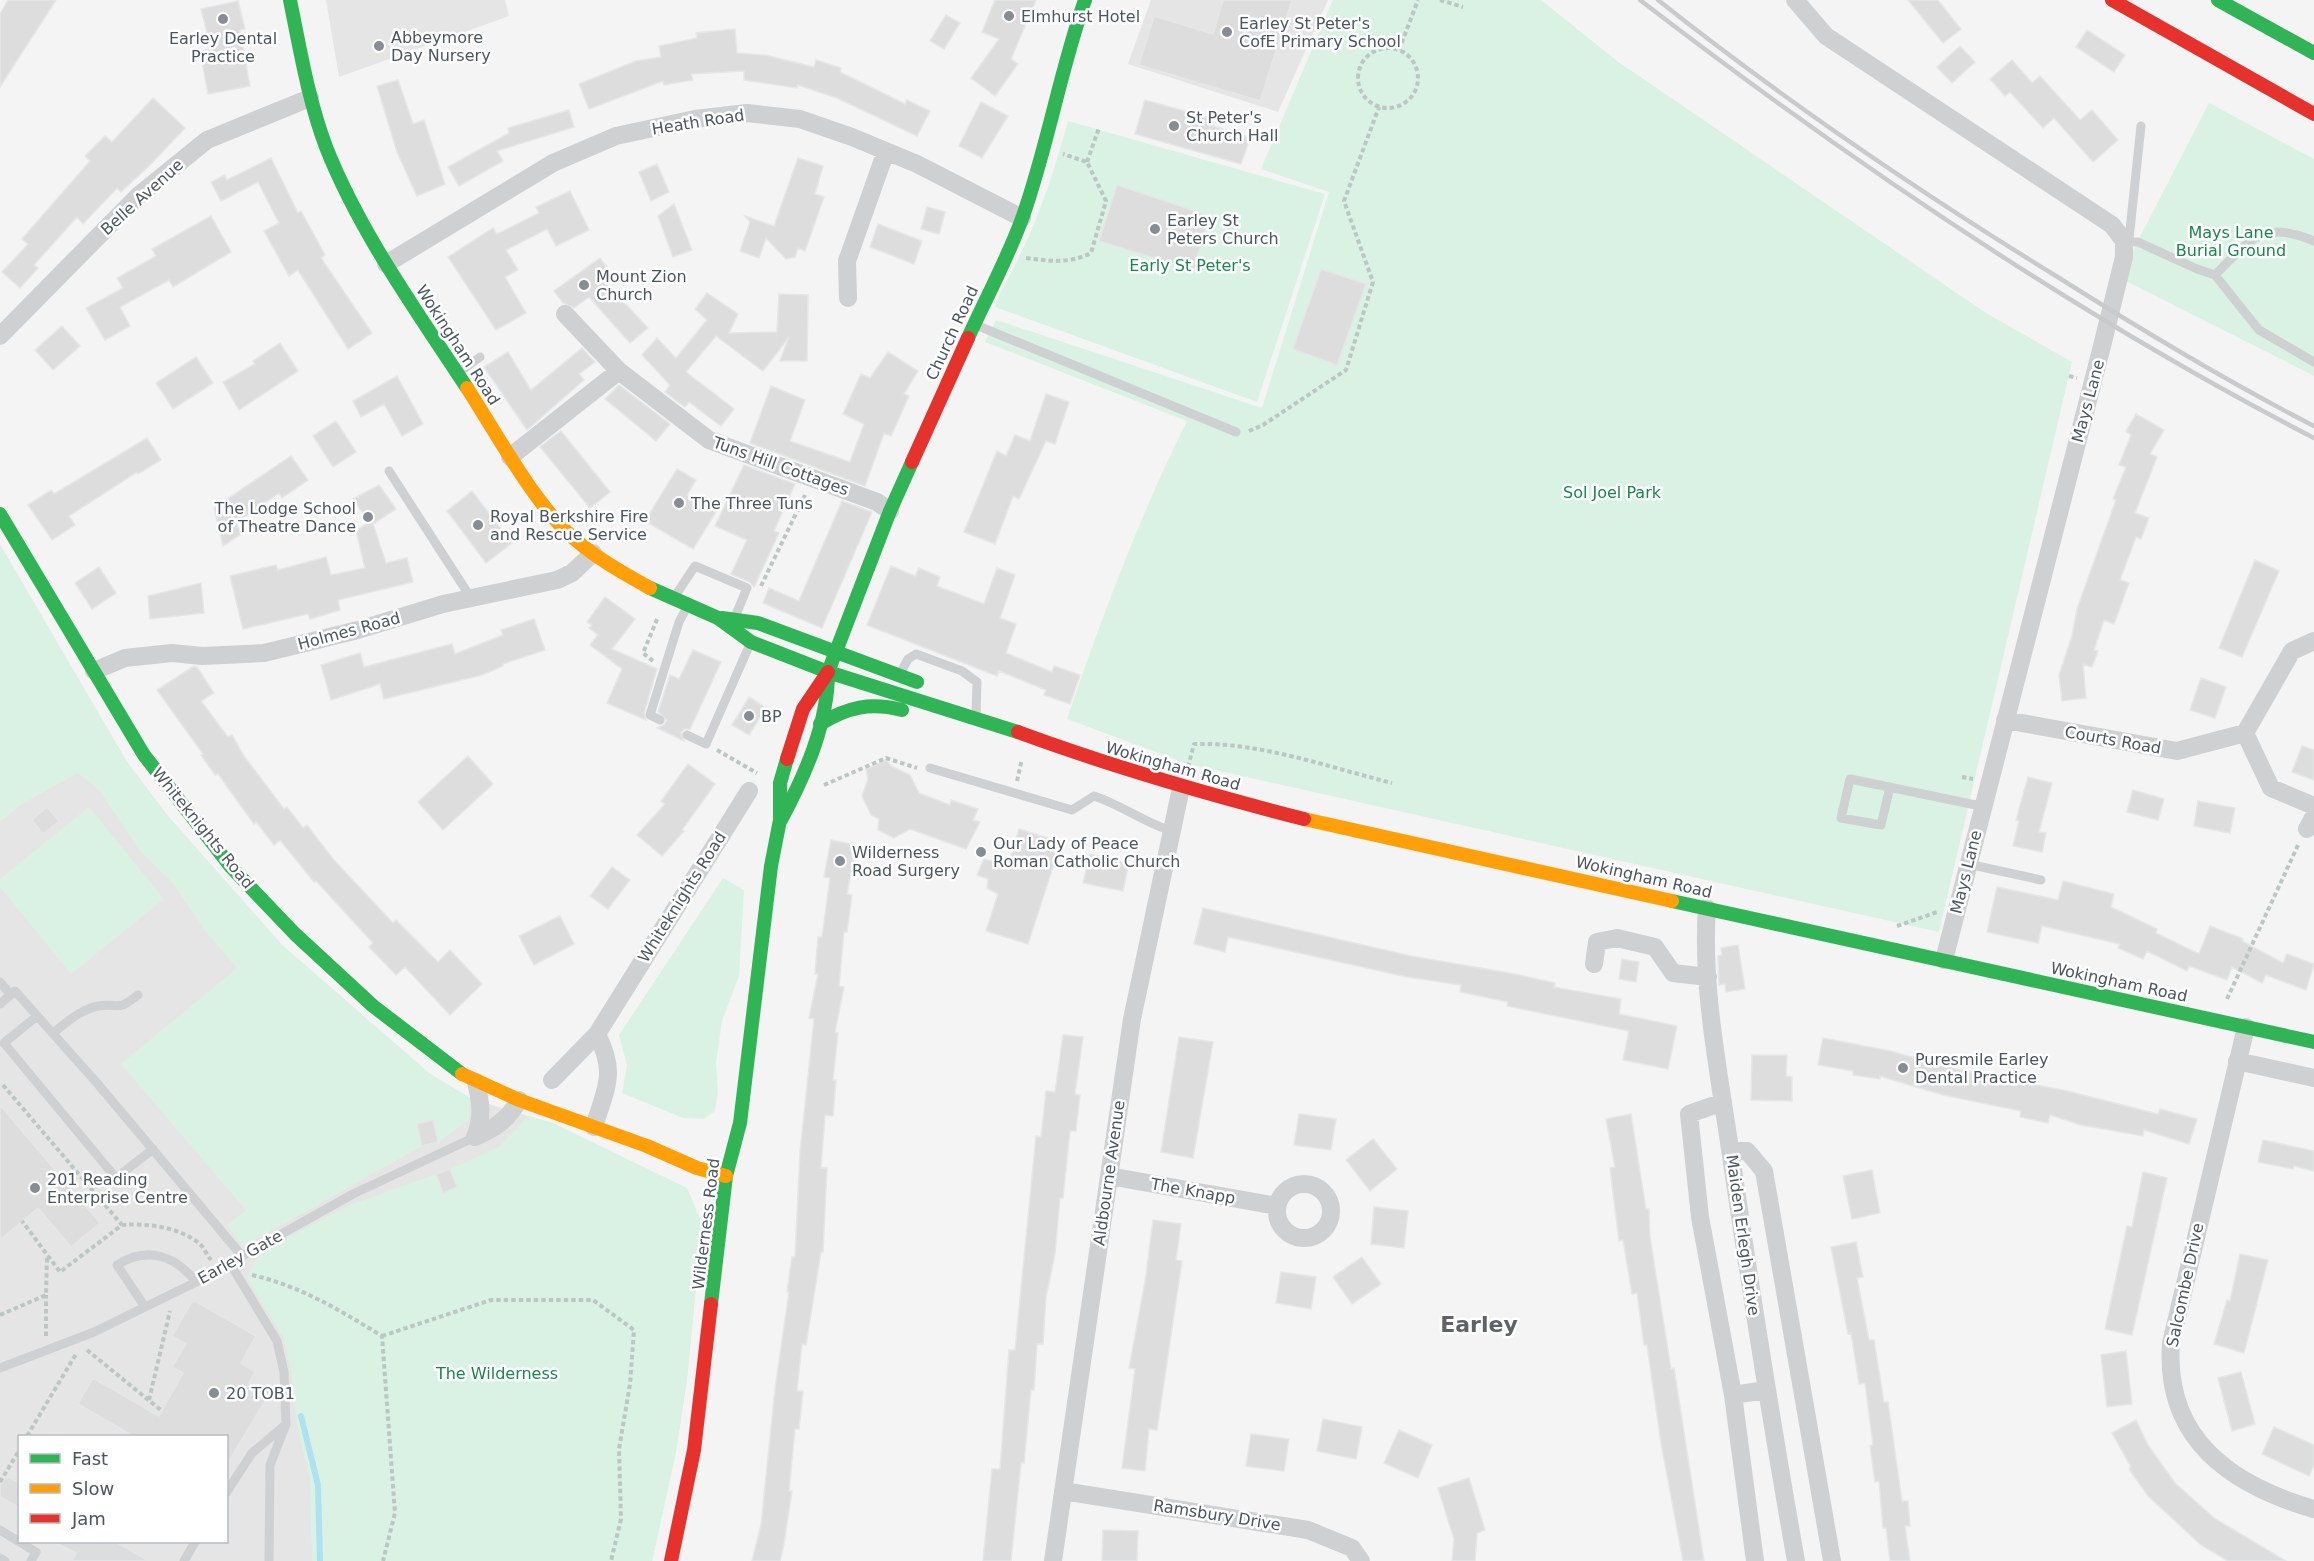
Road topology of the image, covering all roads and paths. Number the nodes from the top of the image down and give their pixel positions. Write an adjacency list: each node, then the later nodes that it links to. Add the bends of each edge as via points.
1 (290, 0): 11 (main road, Wokingham Road)
2 (1084, 0): 16 (main road, Church Road, via 1066,54)
3 (1418, 0): 9 (path)
4 (1440, 0): 8 (path)
5 (1795, 0): 21 (street, via 1826,36 2112,225)
6 (2112, 0): 13 (main road)
7 (2218, 0): 10 (main road)
8 (1463, 7)
9 (1399, 50): 12 (path, via 1414,63 1418,83 1408,101 1389,108); 12 (path, via 1371,53 1360,69 1359,87)
10 (2314, 53)
11 (310, 98): 23 (main road, Wokingham Road, via 344,187); 28 (street, Belle Avenue, via 207,140 138,196)
12 (1379, 107): 33 (path, via 1344,201 1373,282 1346,370 1263,425)
13 (2314, 114)
14 (2141, 126): 21 (lane, via 2139,168)
15 (1099, 128): 18 (path)
16 (1044, 148): 18 (path); 19 (main road, Church Road)
17 (886, 152): 19 (street, Heath Road); 23 (street, Heath Road, via 800,119 747,113 695,119 616,136 553,163); 25 (street, via 847,261)
18 (1087, 162): 22 (path, via 1106,201 1091,254 1076,261 1053,262 1020,257)
19 (1022, 218): 22 (main road, Church Road)
20 (2314, 241): 24 (lane, via 2289,231 2267,231)
21 (2126, 245): 24 (lane); 56 (street, Mays Lane)
22 (1009, 251): 27 (main road, Church Road)
23 (386, 264): 32 (main road, Wokingham Road)
24 (2215, 275): 30 (lane, via 2259,330)
25 (848, 298)
26 (565, 315): 31 (street, Tuns Hill Cottages)
27 (974, 324): 33 (lane); 37 (main road, Church Road)
28 (0, 336)
29 (480, 357): 32 (lane)
30 (2314, 362)
31 (619, 371): 34 (street); 36 (street, Tuns Hill Cottages, via 709,440)
32 (457, 374): 34 (main road, Wokingham Road)
33 (1236, 432)
34 (510, 457): 39 (main road, Wokingham Road, via 566,532)
35 (389, 471): 41 (lane)
36 (813, 478): 37 (street, Tuns Hill Cottages, via 877,502); 40 (path)
37 (890, 511): 49 (main road, Church Road)
38 (0, 514): 51 (main road, Whiteknights Road)
39 (593, 553): 41 (street, Holmes Road, via 572,573 557,580); 42 (main road, Wokingham Road)
40 (756, 596)
41 (471, 598): 51 (street, Holmes Road, via 264,653 172,653 125,658)
42 (674, 598): 43 (main road, Wokingham Road); 46 (lane, via 695,566 747,588)
43 (688, 605): 45 (main road, Wokingham Road); 55 (lane, via 650,715)
44 (660, 613): 50 (path, via 643,653 652,658 654,665)
45 (717, 618): 46 (main road, Wokingham Road); 48 (main road, Wokingham Road)
46 (734, 619): 49 (main road, Wokingham Road, via 758,623)
47 (2314, 641): 58 (street, via 2292,651)
48 (750, 642): 52 (main road, Wokingham Road); 60 (lane)
49 (835, 651): 52 (main road, Church Road); 53 (main road, Wokingham Road)
50 (650, 666)
51 (94, 671): 97 (main road, Whiteknights Road, via 144,755 231,867 295,934 373,1006)
52 (828, 672): 54 (main road, Wokingham Road); 57 (main road, Wilderness Road, via 828,700); 73 (main road, Wilderness Road, via 803,709 785,762)
53 (899, 674): 54 (main road, Wokingham Road, via 931,688); 54 (lane, via 916,654 962,671 977,682)
54 (976, 717): 57 (main road, via 954,724 865,703); 67 (main road, Wokingham Road)
55 (660, 720)
56 (2005, 720): 58 (street, Courts Road, via 2177,751); 71 (street, Mays Lane)
57 (820, 724): 73 (main road, Wilderness Road, via 801,783)
58 (2245, 733): 72 (street, via 2271,788)
59 (687, 735): 60 (lane)
60 (706, 744): 64 (path)
61 (1023, 758): 70 (path)
62 (930, 768): 68 (path, via 922,770 886,758); 70 (lane)
63 (1187, 770): 65 (path, via 1194,744 1220,743)
64 (755, 772)
65 (1392, 783)
66 (1890, 787): 66 (lane, via 1850,779 1841,818 1881,825); 71 (lane)
67 (1181, 788): 75 (street, Aldbourne Avenue); 78 (main road, Wokingham Road, via 1332,826)
68 (815, 789)
69 (749, 791): 92 (street, Whiteknights Road)
70 (1014, 792): 75 (lane, via 1072,810 1094,796 1117,803 1152,825)
71 (1982, 806): 76 (street, Mays Lane)
72 (2314, 806)
73 (780, 820): 105 (main road, Wilderness Road, via 740,1123)
74 (2311, 823): 88 (path, via 2294,851)
75 (1172, 831): 106 (street, Aldbourne Avenue, via 1132,1019)
76 (1968, 864): 77 (lane); 79 (street, Mays Lane)
77 (2041, 880)
78 (1707, 908): 81 (main road, Wokingham Road); 83 (street, Maiden Erlegh Drive, via 1704,943)
79 (1957, 909): 80 (path, via 1898,924); 81 (street, Mays Lane)
80 (1894, 929)
81 (1944, 960): 90 (main road, Wokingham Road)
82 (1594, 964): 83 (street, via 1597,942 1617,938 1655,947 1673,973)
83 (1708, 977): 100 (street, Maiden Erlegh Drive)
84 (0, 982): 85 (lane)
85 (11, 995): 87 (lane); 89 (lane, via 15,991)
86 (138, 995): 91 (lane, via 123,1007 97,1006 78,1014)
87 (0, 1004)
88 (2225, 1004)
89 (37, 1016): 91 (lane); 103 (lane, via 4,1043 116,1178)
90 (2246, 1027): 93 (main road, Wokingham Road); 94 (street, Salcombe Drive)
91 (53, 1033): 103 (lane)
92 (597, 1034): 96 (street, Whiteknights Road); 101 (street, via 610,1068)
93 (2314, 1042)
94 (2237, 1061): 95 (street); 132 (street, Salcombe Drive, via 2171,1343 2172,1383 2188,1427 2204,1450 2253,1486)
95 (2314, 1078)
96 (552, 1080)
97 (476, 1083): 99 (main road, Whiteknights Road); 102 (street, via 482,1106)
98 (3, 1085): 109 (path)
99 (519, 1100): 101 (main road, Whiteknights Road); 102 (street, via 498,1127)
100 (1723, 1102): 104 (street, Maiden Erlegh Drive); 123 (street, via 1689,1114 1700,1217)
101 (594, 1127): 105 (main road, Whiteknights Road)
102 (475, 1137): 111 (lane, Earley Gate, via 353,1194)
103 (153, 1149): 111 (lane)
104 (1731, 1151): 122 (street, Maiden Erlegh Drive); 149 (street, via 1748,1151 1764,1171)
105 (726, 1176): 144 (main road, Wilderness Road, via 694,1450)
106 (1108, 1176): 107 (street, The Knapp); 131 (street, Aldbourne Avenue)
107 (1277, 1206)
108 (22, 1221): 110 (path)
109 (122, 1225): 110 (path, via 60,1272); 113 (path, via 160,1227 189,1238 200,1244)
110 (47, 1254): 115 (path)
111 (242, 1256): 112 (lane, Earley Gate)
112 (232, 1268): 113 (lane, Earley Gate); 119 (path, via 300,1289); 126 (lane, via 277,1341 284,1372)
113 (220, 1270): 114 (lane, Earley Gate)
114 (196, 1282): 117 (lane, Earley Gate); 117 (lane, via 172,1260 152,1255 131,1256 117,1265)
115 (46, 1295): 118 (path); 120 (path)
116 (172, 1301): 124 (path)
117 (145, 1307): 120 (lane, Earley Gate)
118 (0, 1315)
119 (382, 1335): 142 (path, via 395,1512); 143 (path, via 491,1300 593,1300 634,1330 619,1449 621,1519)
120 (45, 1350): 121 (lane, Earley Gate)
121 (0, 1368)
122 (1766, 1390): 123 (street); 148 (street, Maiden Erlegh Drive)
123 (1733, 1395): 147 (street)
124 (149, 1400): 125 (path); 127 (path, via 81,1345)
125 (162, 1411)
126 (286, 1424): 130 (lane, via 252,1453); 141 (lane, via 270,1465)
127 (28, 1435)
128 (18, 1452): 129 (path)
129 (0, 1482)
130 (228, 1490)
131 (1063, 1491): 145 (street, Aldbourne Avenue); 146 (street, Ramsbury Drive, via 1308,1530 1352,1548)
132 (2314, 1509)
133 (0, 1530): 134 (lane)
134 (18, 1541)
135 (21, 1543): 139 (lane, via 36,1552)
136 (194, 1543): 140 (lane)
137 (0, 1558): 138 (lane)
138 (5, 1561)
139 (31, 1561)
140 (184, 1561)
141 (269, 1561)
142 (383, 1561)
143 (611, 1561)
144 (671, 1561)
145 (1053, 1561)
146 (1361, 1561)
147 (1755, 1561)
148 (1796, 1561)
149 (1832, 1561)

